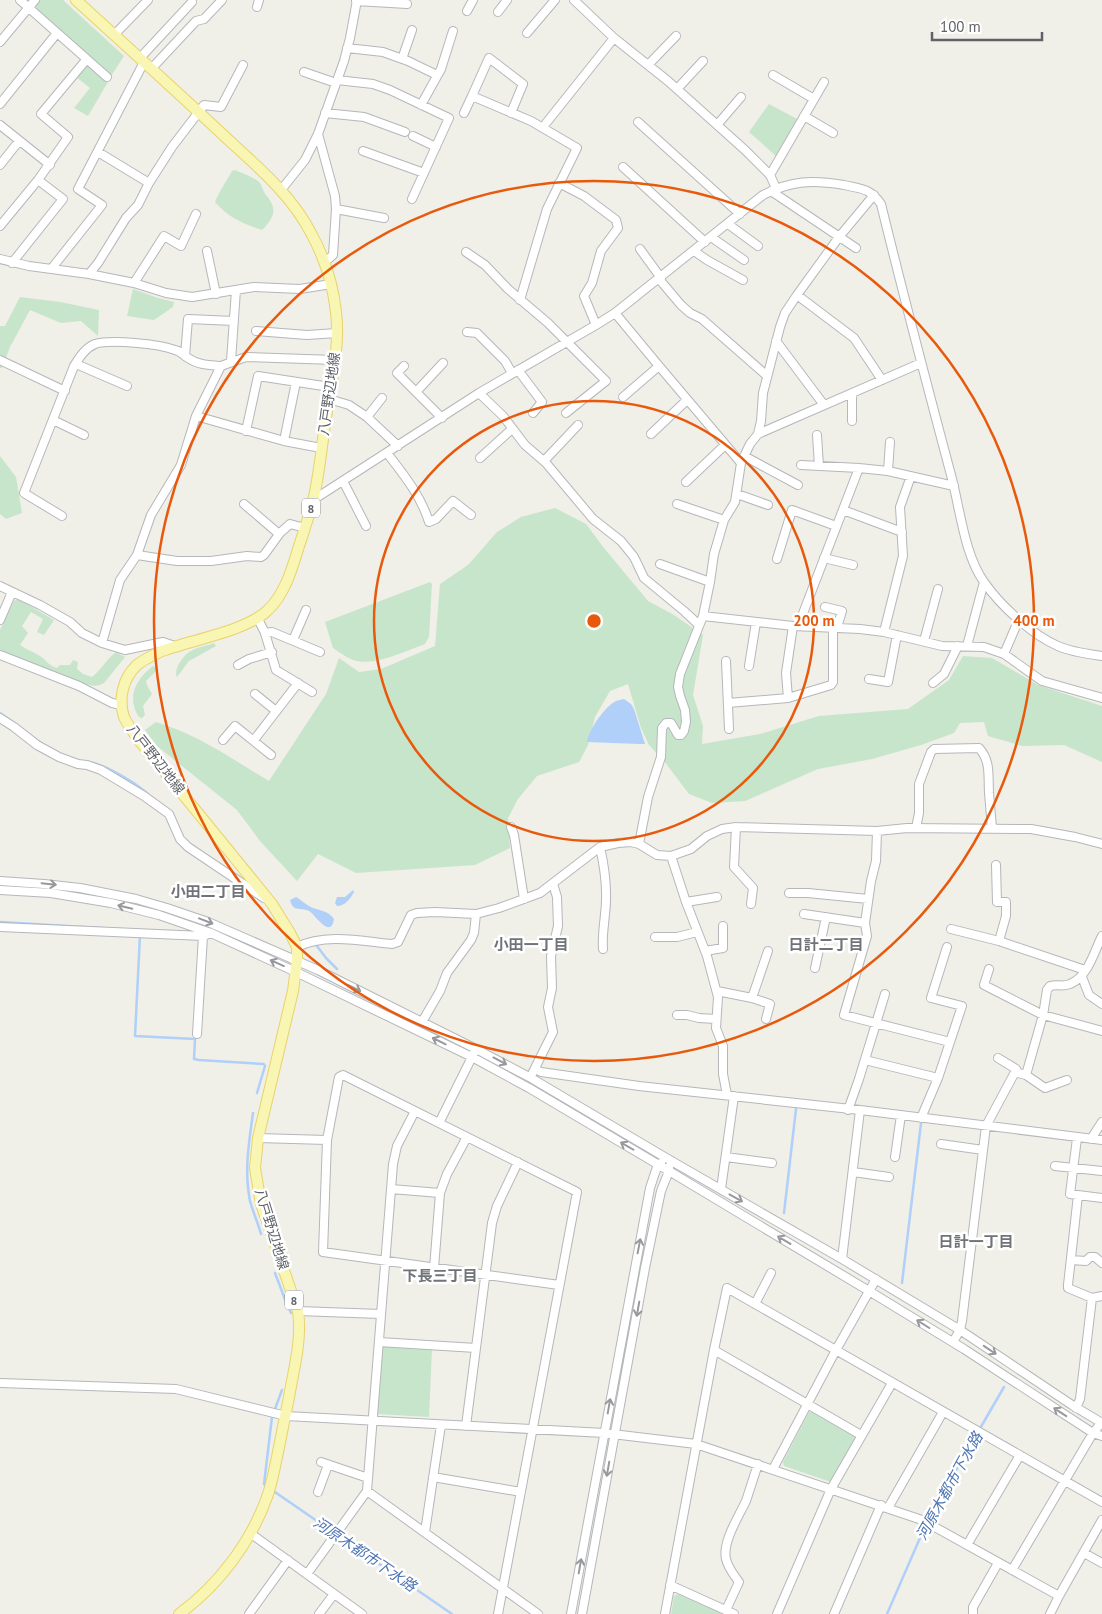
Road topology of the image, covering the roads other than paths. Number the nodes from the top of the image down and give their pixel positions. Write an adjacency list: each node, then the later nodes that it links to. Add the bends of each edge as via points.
1 (20, 0): 13 (street)
2 (34, 0): 13 (street)
3 (76, 0): 20 (main road, 八戸野辺地線 / 8)
4 (148, 0): 20 (street)
5 (222, 0): 28 (street, via 204,19 196,20)
6 (356, 0): 12 (street); 24 (street)
7 (473, 0): 14 (street)
8 (507, 0): 15 (street)
9 (555, 0): 19 (street)
10 (574, 0): 22 (street)
11 (192, 2): 28 (street)
12 (407, 4)
13 (29, 7): 18 (street); 23 (street)
14 (467, 11)
15 (498, 12)
16 (412, 30): 25 (street)
17 (453, 31): 32 (street)
18 (57, 33): 26 (street); 41 (street)
19 (527, 33)
20 (114, 35): 28 (main road, 八戸野辺地線 / 8)
21 (676, 36): 30 (street)
22 (614, 38): 30 (street); 51 (street)
23 (0, 42)
24 (347, 48): 25 (street, via 383,52); 35 (street)
25 (402, 59): 32 (street)
26 (86, 60): 34 (street); 61 (street, via 41,114 68,137)
27 (703, 61): 37 (street)
28 (145, 63): 43 (main road, 八戸野辺地線 / 8); 59 (street)
29 (243, 65): 43 (street, via 221,107 204,105)
30 (648, 65): 37 (street)
31 (304, 72): 35 (street)
32 (437, 75): 42 (street)
33 (773, 75): 40 (street)
34 (107, 77)
35 (337, 82): 42 (street, via 373,84); 44 (street)
36 (824, 82): 40 (street)
37 (677, 89): 50 (street)
38 (472, 96): 45 (street); 46 (street); 46 (street, via 489,58 523,84)
39 (741, 97): 50 (street)
40 (814, 99): 47 (street)
41 (0, 104)
42 (421, 105): 57 (street, via 449,118)
43 (198, 111): 66 (street); 68 (main road, 八戸野辺地線 / 8)
44 (325, 113): 52 (street, via 364,117); 53 (street)
45 (464, 113)
46 (511, 113): 51 (street)
47 (804, 116): 54 (street); 64 (street)
48 (638, 122): 74 (street)
49 (0, 125): 56 (street)
50 (717, 125): 64 (street)
51 (543, 128): 67 (street, via 577,148)
52 (405, 132)
53 (318, 134): 68 (street, via 305,160); 72 (street)
54 (833, 134)
55 (414, 136): 57 (street)
56 (19, 141): 60 (street); 61 (street)
57 (436, 147): 63 (street)
58 (363, 151): 63 (street)
59 (98, 152): 66 (street); 90 (street, via 78,189 102,205)
60 (0, 164)
61 (50, 165): 65 (street)
62 (622, 167): 79 (street)
63 (424, 173): 71 (street)
64 (770, 175): 69 (street)
65 (38, 180): 77 (street); 89 (street, via 63,199)
66 (149, 183): 91 (street)
67 (559, 183): 99 (street, via 546,209); 102 (street, via 584,196 616,220 618,228 602,251 592,283 584,296)
68 (281, 190): 88 (main road, 八戸野辺地線 / 8, via 312,234)
69 (774, 190): 70 (street, via 808,181 866,190); 74 (street); 78 (street)
70 (874, 195): 78 (street); 113 (street, via 881,204)
71 (412, 199)
72 (336, 209): 75 (street); 88 (street, via 333,255)
73 (196, 214): 94 (street, via 181,246 164,236)
74 (740, 214): 76 (street)
75 (384, 218)
76 (728, 224): 79 (street); 80 (street)
77 (0, 226)
78 (839, 237): 81 (street); 98 (street)
79 (708, 240): 84 (street); 87 (street)
80 (758, 246)
81 (856, 248)
82 (640, 249): 92 (street)
83 (208, 251): 97 (street)
84 (694, 251): 92 (street); 93 (street)
85 (466, 252): 99 (street, via 485,265)
86 (0, 259): 89 (street)
87 (744, 260)
88 (325, 262): 95 (main road, 八戸野辺地線 / 8)
89 (12, 263): 90 (street)
90 (52, 268): 91 (street)
91 (89, 274): 94 (street)
92 (660, 278): 100 (street); 119 (street, via 690,313 702,319)
93 (743, 280)
94 (134, 283): 97 (street, via 192,298)
95 (331, 284): 96 (street, via 300,289 254,287); 105 (main road, 八戸野辺地線 / 8)
96 (236, 290): 97 (street); 101 (street)
97 (216, 294)
98 (797, 295): 106 (street, via 785,313); 120 (street, via 854,338)
99 (520, 300): 107 (street)
100 (615, 312): 102 (street); 117 (street)
101 (234, 321): 108 (street, via 188,319); 111 (street)
102 (596, 325): 107 (street)
103 (256, 331): 105 (street)
104 (467, 332): 118 (street, via 477,333)
105 (337, 334): 110 (main road, 八戸野辺地線 / 8)
106 (776, 341): 119 (street); 132 (street)
107 (568, 342): 118 (street); 134 (street, via 606,381)
108 (185, 356): 114 (street, via 182,352 165,348 105,342 87,349); 115 (street, via 197,363)
109 (0, 360): 124 (street)
110 (335, 360): 111 (street, via 246,357); 123 (main road, 八戸野辺地線 / 8)
111 (231, 361): 115 (street)
112 (443, 363): 125 (street)
113 (922, 363): 120 (street); 164 (street)
114 (76, 364): 122 (street); 124 (street)
115 (221, 366): 135 (street)
116 (404, 366): 125 (street, via 397,373)
117 (659, 366): 128 (street); 131 (street)
118 (515, 372): 126 (street); 133 (street, via 542,402)
119 (766, 375): 144 (street)
120 (882, 380): 127 (street)
121 (296, 382): 123 (street); 142 (street, via 258,376); 147 (street)
122 (127, 386)
123 (330, 388): 130 (main road, 八戸野辺地線 / 8)
124 (65, 391): 138 (street)
125 (416, 392): 137 (street)
126 (479, 393): 137 (street); 141 (street)
127 (852, 393): 132 (street); 139 (street)
128 (623, 396)
129 (382, 398): 136 (street)
130 (329, 399): 136 (street, via 349,404); 151 (main road, 八戸野辺地線 / 8)
131 (687, 400): 143 (street); 149 (street)
132 (824, 405): 144 (street)
133 (532, 413)
134 (566, 413)
135 (196, 416): 142 (street); 179 (street, via 181,465 152,515)
136 (367, 417): 150 (street)
137 (442, 418): 150 (street)
138 (53, 420): 145 (street); 172 (street, via 24,493)
139 (852, 421)
140 (578, 425): 155 (street)
141 (512, 429): 153 (street); 155 (street)
142 (246, 431): 147 (street)
143 (651, 434)
144 (758, 434): 154 (street)
145 (84, 435)
146 (817, 435): 157 (street)
147 (284, 441): 151 (street)
148 (890, 442): 159 (street)
149 (725, 445): 154 (street); 162 (street)
150 (398, 446): 152 (street)
151 (321, 448): 166 (main road, 八戸野辺地線 / 8)
152 (387, 453): 161 (street); 171 (street, via 407,478 429,522 436,520 453,501)
153 (480, 458)
154 (742, 459): 163 (street); 165 (street)
155 (544, 461): 196 (street, via 593,519 621,541 644,578)
156 (801, 465): 157 (street)
157 (819, 466): 158 (street)
158 (859, 468): 159 (street); 170 (street)
159 (888, 471): 160 (street)
160 (911, 476): 164 (street); 177 (street, via 900,507)
161 (343, 481): 166 (street); 174 (street)
162 (686, 482)
163 (798, 484)
164 (954, 486): 185 (street, via 968,546)
165 (737, 494): 169 (street); 173 (street)
166 (313, 500): 176 (main road, 八戸野辺地線 / 8)
167 (244, 504): 178 (street)
168 (677, 504): 173 (street)
169 (768, 505)
170 (843, 510): 175 (street); 177 (street)
171 (470, 515)
172 (62, 516)
173 (724, 520): 184 (street)
174 (366, 526)
175 (836, 526): 180 (street); 181 (street, via 792,510)
176 (305, 528): 178 (street, via 290,524); 193 (main road, 八戸野辺地線 / 8, via 283,591)
177 (902, 532): 200 (street, via 903,556)
178 (280, 534): 179 (street, via 261,557 177,561)
179 (136, 555): 205 (street, via 120,580)
180 (824, 558): 183 (street); 198 (street, via 802,616)
181 (777, 559)
182 (660, 564): 184 (street)
183 (853, 564)
184 (710, 582): 191 (street)
185 (984, 582): 192 (street); 208 (street)
186 (0, 586): 188 (street)
187 (938, 589): 204 (street)
188 (12, 592): 194 (street); 205 (street)
189 (825, 607): 199 (street, via 842,611)
190 (306, 610): 203 (street)
191 (703, 616): 195 (street); 196 (street)
192 (1019, 618): 211 (street); 213 (street, via 1058,646)
193 (258, 619): 201 (street); 206 (main road, 八戸野辺地線 / 8)
194 (0, 620)
195 (756, 622): 197 (street); 216 (street)
196 (699, 626): 237 (street, via 678,687 685,710 684,731 678,735 671,723 662,728 660,757)
197 (792, 626): 198 (street); 222 (street, via 786,673)
198 (802, 626): 199 (street)
199 (833, 629): 200 (street); 222 (street, via 833,682)
200 (884, 632): 202 (street)
201 (265, 633): 203 (street, via 272,632); 209 (street)
202 (897, 635): 204 (street); 217 (street, via 888,682)
203 (293, 640): 210 (street)
204 (924, 641): 207 (street)
205 (102, 643): 206 (street, via 125,650 164,642)
206 (175, 646): 225 (main road, 八戸野辺地線 / 8, via 138,664 127,677)
207 (958, 646): 208 (street); 219 (street, via 944,674)
208 (967, 646): 211 (street, via 984,647)
209 (272, 652): 215 (street); 218 (street, via 276,670)
210 (320, 652)
211 (1004, 654): 223 (street, via 1042,681)
212 (0, 655): 225 (street)
213 (1102, 656)
214 (726, 661): 224 (street)
215 (238, 664)
216 (749, 666)
217 (870, 679)
218 (298, 683): 220 (street); 226 (street)
219 (933, 683)
220 (312, 692)
221 (255, 694): 226 (street)
222 (788, 698): 224 (street)
223 (1102, 698)
224 (728, 703): 228 (street)
225 (121, 706): 250 (main road, 八戸野辺地線 / 8, via 137,738)
226 (276, 711): 230 (street)
227 (0, 718): 250 (street, via 59,757 101,770 144,796 168,814 180,839 188,847)
228 (729, 729)
229 (224, 740): 230 (street, via 235,726)
230 (254, 740): 231 (street)
231 (271, 755)
232 (511, 827): 247 (street)
233 (736, 827): 236 (street); 240 (street, via 722,829 691,849); 251 (street, via 734,866 753,888)
234 (916, 828): 235 (street); 235 (street, via 920,784 931,752 934,749 979,748 989,770); 236 (street)
235 (992, 828): 238 (street, via 1032,829)
236 (877, 831): 248 (street, via 876,861)
237 (639, 844): 239 (street, via 630,842); 240 (street, via 657,855)
238 (1102, 844)
239 (600, 847): 243 (street); 266 (street, via 606,870)
240 (671, 856): 249 (street)
241 (996, 865): 263 (street, via 997,902 1006,902)
242 (0, 881): 269 (street, one-way to 269, via 80,888 136,899 208,922)
243 (553, 884): 247 (street); 291 (street, via 558,926 551,956 552,988 548,1007 553,1032)
244 (0, 890): 260 (street, one-way to 244, via 159,915 111,904 51,893)
245 (789, 894): 248 (street)
246 (717, 897): 249 (street)
247 (524, 899): 252 (street)
248 (868, 899): 255 (street)
249 (686, 902): 259 (street)
250 (272, 904): 264 (main road, 八戸野辺地線 / 8)
251 (751, 904)
252 (476, 914): 264 (street, via 435,912 411,915 398,942 392,944 336,939 315,940); 282 (street, via 472,940 447,972)
253 (804, 914): 254 (street)
254 (826, 917): 255 (street); 270 (street)
255 (865, 922): 283 (street, via 867,936 844,1015)
256 (723, 926): 267 (street, via 723,948)
257 (0, 927): 260 (street)
258 (951, 929): 263 (street)
259 (697, 932): 262 (street); 267 (street)
260 (207, 935): 272 (street, one-way to 260); 285 (street)
261 (1102, 936): 273 (street)
262 (655, 938)
263 (999, 941): 273 (street)
264 (296, 947): 269 (main road, 八戸野辺地線 / 8)
265 (947, 947): 286 (street, via 932,998 962,1006)
266 (603, 949)
267 (705, 951): 274 (street)
268 (768, 951): 276 (street)
269 (298, 960): 272 (main road, 八戸野辺地線 / 8); 282 (street, one-way to 282)
270 (815, 968)
271 (989, 969): 279 (street, via 984,984)
272 (296, 972): 288 (street, one-way to 272); 306 (main road, 八戸野辺地線 / 8)
273 (1084, 973): 277 (street, via 1089,995); 279 (street, via 1068,985 1050,986)
274 (717, 991): 276 (street); 280 (street)
275 (885, 994): 283 (street)
276 (752, 998): 281 (street, via 770,1004)
277 (1102, 1004)
278 (676, 1015): 280 (street)
279 (1043, 1015): 284 (street); 292 (street)
280 (716, 1019): 296 (street, via 723,1046 723,1074)
281 (766, 1019)
282 (422, 1022): 287 (street)
283 (876, 1022): 286 (street); 290 (street)
284 (1102, 1031)
285 (198, 1034)
286 (950, 1042): 294 (street)
287 (476, 1049): 288 (street); 293 (street, one-way to 293)
288 (472, 1057): 303 (street); 318 (street, one-way to 288)
289 (998, 1058): 292 (street)
290 (865, 1060): 294 (street); 297 (street)
291 (535, 1069): 293 (street); 296 (street, via 639,1086)
292 (1022, 1074): 295 (street, via 1045,1088); 304 (street, via 1014,1074)
293 (531, 1078): 315 (street)
294 (938, 1078): 301 (street)
295 (1067, 1080)
296 (730, 1095): 297 (street); 314 (street)
297 (848, 1110): 298 (street)
298 (860, 1110): 300 (street); 323 (street)
299 (415, 1111): 303 (street); 309 (street, via 343,1075 339,1077); 325 (street, via 397,1146)
300 (901, 1115): 301 (street); 313 (street)
301 (921, 1118): 304 (street)
302 (1102, 1122): 308 (street)
303 (439, 1124): 305 (street)
304 (986, 1126): 307 (street); 312 (street)
305 (467, 1137): 316 (street); 327 (street)
306 (258, 1138): 309 (street); 343 (main road, 八戸野辺地線 / 8, via 255,1168 261,1204)
307 (1077, 1138): 308 (street); 320 (street)
308 (1092, 1139): 310 (street)
309 (327, 1140): 332 (street, via 322,1252)
310 (1102, 1140)
311 (941, 1144): 312 (street)
312 (983, 1150): 345 (street)
313 (895, 1157)
314 (726, 1158): 317 (street); 326 (street)
315 (668, 1159): 318 (street); 321 (street); 326 (street)
316 (518, 1162): 336 (street, via 496,1206); 338 (street, via 577,1192)
317 (772, 1163)
318 (658, 1164): 321 (street); 362 (street, one-way to 318, via 650,1188)
319 (1055, 1166): 320 (street)
320 (1073, 1168): 322 (street); 328 (street, via 1070,1194)
321 (669, 1170): 339 (street, one-way to 321); 364 (street, one-way to 364, via 645,1268)
322 (1102, 1171)
323 (853, 1172): 324 (street); 330 (street)
324 (889, 1177)
325 (391, 1189): 327 (street); 332 (street)
326 (721, 1189): 330 (street, one-way to 330)
327 (440, 1193): 334 (street)
328 (1078, 1195): 329 (street); 331 (street)
329 (1102, 1198)
330 (842, 1259): 337 (street)
331 (1070, 1260): 333 (street, via 1086,1261 1094,1257); 341 (street, via 1068,1288)
332 (385, 1261): 334 (street); 344 (street)
333 (1102, 1263)
334 (434, 1268): 336 (street)
335 (772, 1273): 342 (street)
336 (486, 1275): 338 (street); 348 (street)
337 (876, 1279): 339 (street); 345 (street)
338 (559, 1285): 361 (street)
339 (869, 1290): 347 (street, one-way to 339); 350 (street)
340 (1102, 1296): 341 (street)
341 (1092, 1298): 354 (street, via 1080,1399)
342 (755, 1304): 349 (street, via 727,1288); 350 (street)
343 (298, 1311): 344 (street); 356 (main road, 八戸野辺地線 / 8, via 299,1346)
344 (381, 1314): 346 (street)
345 (960, 1330): 347 (street); 354 (street, one-way to 354)
346 (379, 1342): 348 (street); 357 (street)
347 (953, 1342): 363 (street, one-way to 347)
348 (476, 1348): 360 (street)
349 (714, 1350): 353 (street); 367 (street)
350 (836, 1350): 351 (street); 353 (street)
351 (892, 1382): 355 (street); 365 (street)
352 (0, 1383): 356 (street, via 176,1389)
353 (807, 1404): 365 (street); 370 (street)
354 (1076, 1408): 358 (street)
355 (944, 1412): 368 (street); 379 (street)
356 (286, 1416): 357 (street); 382 (main road, 八戸野辺地線 / 8, via 268,1497)
357 (373, 1421): 359 (street); 372 (street)
358 (1102, 1422): 363 (street)
359 (441, 1424): 360 (street); 371 (street)
360 (466, 1426): 361 (street)
361 (532, 1430): 362 (street); 377 (street)
362 (604, 1433): 364 (street); 401 (street, one-way to 362)
363 (1093, 1433): 366 (street); 373 (street)
364 (615, 1434): 367 (street); 402 (street, one-way to 402)
365 (861, 1435): 374 (street)
366 (1102, 1436)
367 (696, 1444): 369 (street); 390 (street)
368 (1020, 1455): 373 (street); 383 (street)
369 (758, 1464): 370 (street); 395 (street, via 727,1546 725,1557 739,1582)
370 (773, 1469): 374 (street)
371 (433, 1477): 377 (street); 381 (street)
372 (368, 1478): 375 (street); 376 (street, via 325,1463)
373 (1066, 1481): 378 (street); 388 (street)
374 (830, 1489): 379 (street); 404 (street)
375 (367, 1491): 381 (street); 389 (street)
376 (318, 1492)
377 (521, 1492): 391 (street)
378 (1102, 1502)
379 (884, 1506): 383 (street, via 922,1520); 405 (street)
380 (1102, 1520): 384 (street)
381 (425, 1532): 391 (street)
382 (250, 1533): 385 (street); 394 (main road, 八戸野辺地線 / 8, via 233,1560)
383 (967, 1545): 386 (street)
384 (1084, 1553): 387 (street); 393 (street)
385 (288, 1560): 389 (street); 396 (street)
386 (998, 1563): 388 (street); 406 (street, via 973,1607)
387 (1102, 1563)
388 (1012, 1570): 393 (street)
389 (307, 1574): 392 (street)
390 (670, 1585): 395 (street); 403 (street)
391 (503, 1589): 399 (street); 400 (street)
392 (334, 1594): 397 (street); 398 (street)
393 (1059, 1596): 407 (street)
394 (186, 1612)
395 (730, 1612)
396 (249, 1614)
397 (319, 1614)
398 (362, 1614)
399 (498, 1614)
400 (538, 1614)
401 (571, 1614)
402 (582, 1614)
403 (665, 1614)
404 (777, 1614)
405 (834, 1614)
406 (973, 1614)
407 (1050, 1614)

